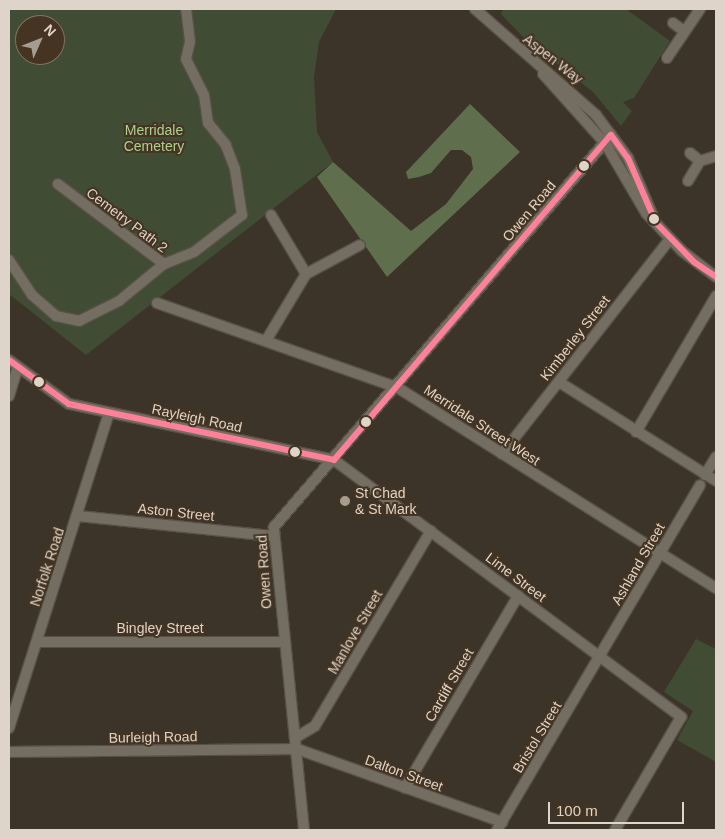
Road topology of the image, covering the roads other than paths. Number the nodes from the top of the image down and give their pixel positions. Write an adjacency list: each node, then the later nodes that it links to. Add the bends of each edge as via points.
1 (186, 9): 18 (street, via 190,41 186,59 204,95 208,123 226,145 236,169 242,215 194,252)
2 (475, 9): 7 (street, Aspen Way)
3 (700, 9): 5 (street)
4 (674, 23): 5 (street)
5 (684, 31): 6 (street)
6 (667, 58)
7 (608, 139): 15 (street, Aspen Way, via 656,223); 27 (street, Owen Road)
8 (716, 146): 10 (street)
9 (690, 153): 11 (street)
10 (716, 154): 11 (street)
11 (700, 161): 12 (street)
12 (688, 182)
13 (58, 184): 18 (street, Cemetry Path 2)
14 (271, 215): 19 (street)
15 (670, 239): 20 (street, Aspen Way); 26 (street, Kimberley Street)
16 (360, 245): 19 (street)
17 (9, 260): 18 (street, Cemetry Path 2, via 32,295 56,316 79,321 120,302)
18 (164, 264)
19 (306, 274): 23 (street)
20 (716, 277)
21 (716, 296): 30 (street)
22 (157, 303): 23 (street, Merridale Street West)
23 (267, 339): 27 (street, Merridale Street West)
24 (9, 360): 25 (street, Rayleigh Road)
25 (18, 366): 28 (street); 29 (street, Rayleigh Road, via 65,402)
26 (558, 382): 30 (street); 31 (street, Kimberley Street)
27 (398, 388): 31 (street, Merridale Street West); 33 (street, Owen Road)
28 (9, 396)
29 (109, 414): 33 (street, Rayleigh Road); 37 (street, Norfolk Road)
30 (636, 432): 34 (street)
31 (502, 454): 40 (street, Merridale Street West)
32 (716, 456): 34 (street)
33 (334, 460): 38 (street, Lime Street); 39 (street, Owen Road, via 274,527)
34 (705, 475): 35 (street)
35 (716, 481)
36 (700, 485): 40 (street, Ashland Street)
37 (78, 516): 39 (street, Aston Street); 43 (street, Norfolk Road)
38 (430, 532): 42 (street, Lime Street); 47 (street, Manlove Street, via 315,726)
39 (272, 536): 44 (street, Owen Road)
40 (659, 555): 41 (street, Merridale Street West); 45 (street, Ashland Street)
41 (716, 588)
42 (518, 596): 45 (street, Lime Street); 50 (street, Cardiff Street)
43 (37, 642): 44 (street, Bingley Street); 46 (street, Norfolk Road)
44 (283, 642): 47 (street, Owen Road)
45 (600, 657): 51 (street, Bristol Street); 53 (street, Lime Street, via 682,717)
46 (9, 728)
47 (295, 738): 48 (street, Owen Road)
48 (297, 749): 49 (street, Burleigh Road); 50 (street, Dalton Street); 52 (street, Owen Road)
49 (9, 752)
50 (405, 788): 51 (street, Dalton Street)
51 (500, 826)
52 (304, 830)
53 (615, 830)

